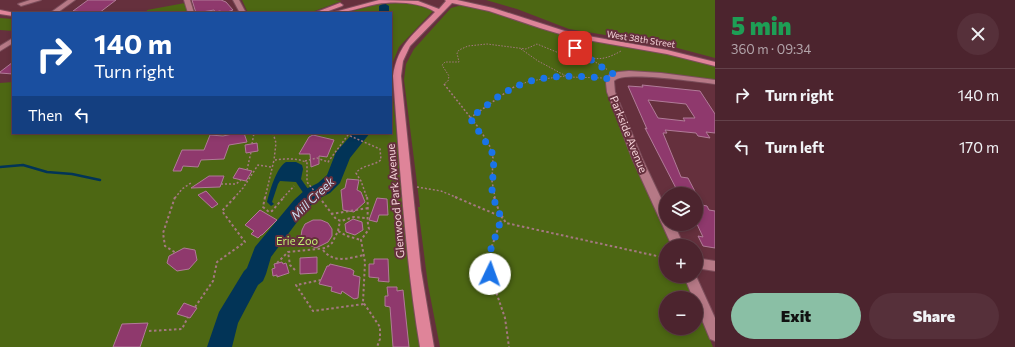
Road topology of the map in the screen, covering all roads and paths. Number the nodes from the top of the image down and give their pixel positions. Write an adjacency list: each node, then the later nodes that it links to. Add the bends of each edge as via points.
1 (38, 0): 10 (street)
2 (72, 0): 12 (street)
3 (187, 0): 13 (street)
4 (236, 0): 14 (street)
5 (360, 0): 15 (main road)
6 (386, 0): 9 (main road)
7 (450, 0): 17 (main road, Glenwood Park Avenue); 26 (main road, West 38th Street, via 491,9 570,35 667,52)
8 (474, 0): 25 (main road, West 38th Street, via 572,31 664,47)
9 (376, 2): 16 (main road); 17 (main road, via 423,2 431,4)
10 (21, 4)
11 (0, 12): 18 (main road)
12 (54, 12)
13 (191, 12)
14 (242, 12)
15 (320, 12)
16 (338, 12)
17 (439, 12): 70 (main road, Glenwood Park Avenue, via 407,45 399,61 397,76 417,286)
18 (12, 14)
19 (566, 38): 24 (path)
20 (12, 41): 21 (street)
21 (0, 49)
22 (521, 49): 24 (path, via 526,50 537,44 559,53); 27 (path); 31 (path, via 487,44 468,46 457,53 459,62 445,62 442,65 449,76 444,84)
23 (626, 50): 24 (path, via 606,59)
24 (589, 58): 28 (path)
25 (715, 60)
26 (715, 64)
27 (565, 76): 28 (path); 31 (path, via 530,81 512,88)
28 (613, 77): 29 (street, via 642,74); 45 (street, Parkside Avenue, via 609,83 611,92)
29 (712, 82): 30 (street)
30 (715, 89)
31 (470, 118): 48 (path, via 494,158 492,191 497,210)
32 (254, 134): 34 (path)
33 (274, 134): 36 (path, via 276,137)
34 (252, 144)
35 (251, 152): 39 (path)
36 (274, 160): 37 (path); 38 (path)
37 (305, 161): 46 (path, via 320,158 328,162 348,135 380,149 381,160 373,165 360,167 356,173 366,194); 47 (path, via 306,180)
38 (271, 167): 43 (path, via 263,207 269,212); 65 (path, via 258,165 243,188 222,211 245,242 217,262 217,272 212,283)
39 (247, 170)
40 (241, 180): 42 (path, via 236,184)
41 (191, 183): 55 (path, via 176,195 162,236 165,246)
42 (221, 184)
43 (294, 186)
44 (417, 187): 48 (path, via 441,191)
45 (659, 206)
46 (368, 208): 47 (path); 49 (path)
47 (331, 214): 50 (path)
48 (502, 217): 57 (path, via 506,223); 71 (path, via 491,249 490,274 505,318)
49 (366, 218): 50 (path); 52 (path, via 369,228)
50 (340, 220): 51 (path)
51 (338, 231): 52 (path); 53 (path)
52 (361, 240): 56 (path)
53 (324, 250): 54 (path); 56 (path, via 328,256 335,259)
54 (288, 252): 58 (path); 61 (path, via 289,264)
55 (176, 253)
56 (364, 255): 64 (path)
57 (659, 256)
58 (277, 263)
59 (703, 264): 60 (street)
60 (715, 266)
61 (295, 270)
62 (321, 280): 64 (path, via 296,285 313,311)
63 (693, 283): 68 (street)
64 (364, 304): 69 (path, via 377,320 380,341)
65 (195, 307)
66 (188, 317): 67 (path, via 182,329)
67 (149, 331)
68 (715, 334)
69 (377, 347)
70 (427, 347)
71 (509, 347)

